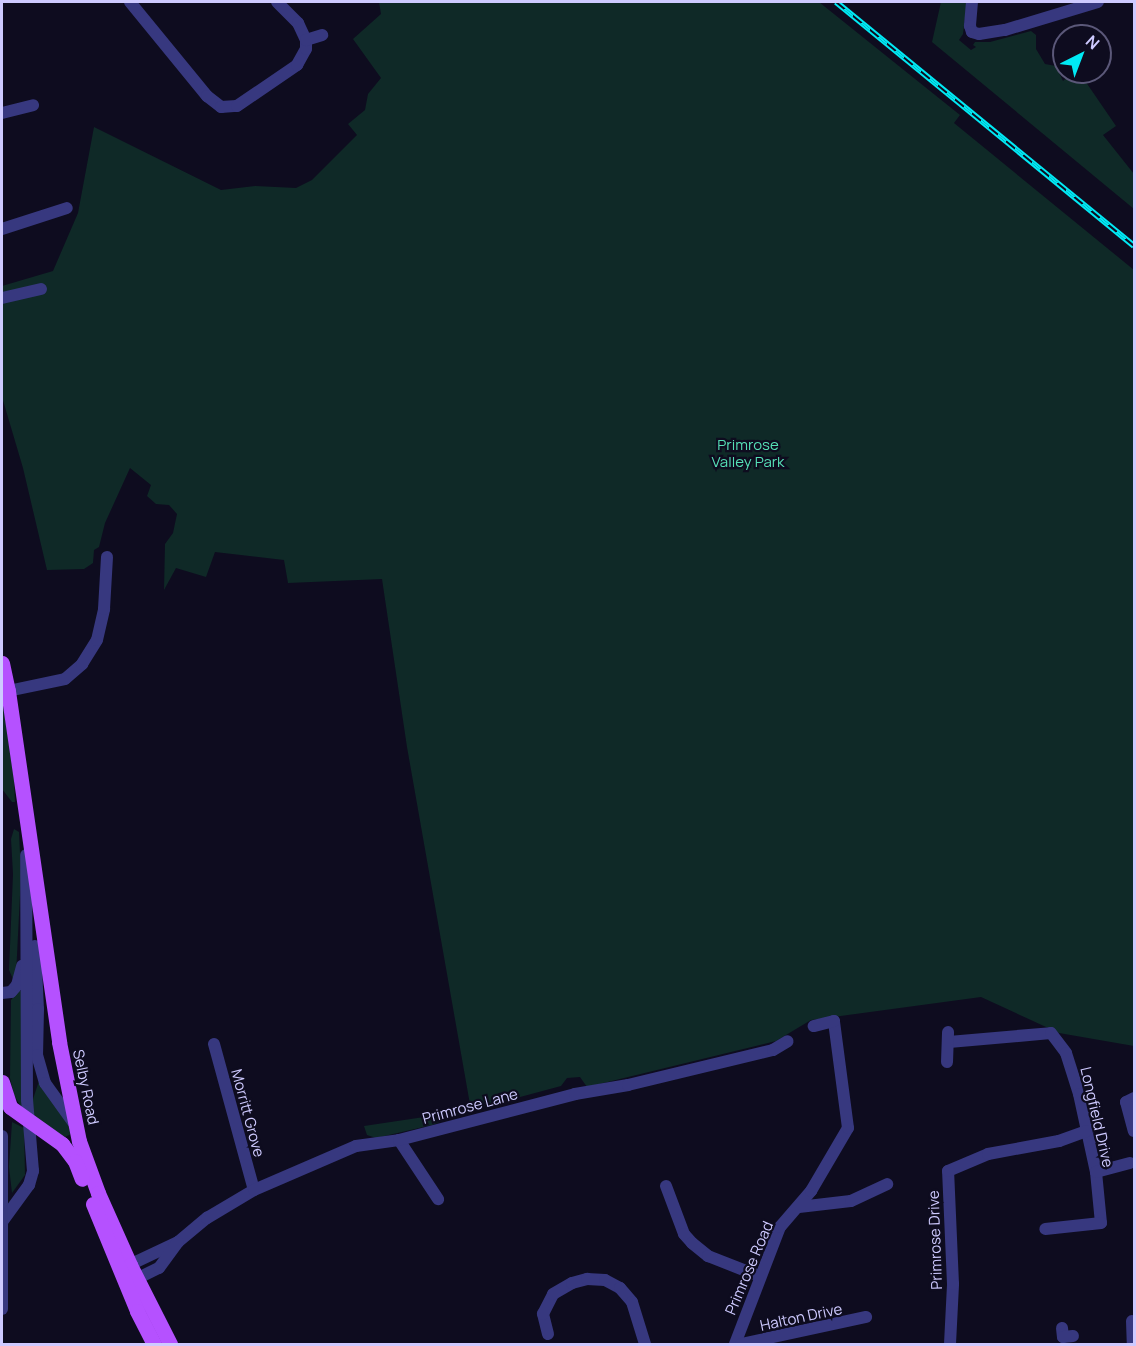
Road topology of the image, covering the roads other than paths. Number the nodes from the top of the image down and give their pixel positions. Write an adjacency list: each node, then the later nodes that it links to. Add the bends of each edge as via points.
1 (130, 2): 6 (street, via 207,96 221,107 237,106 297,65 306,49)
2 (277, 2): 6 (street, via 298,23)
3 (972, 2): 4 (street, via 970,35 1005,30)
4 (1098, 2)
5 (322, 35): 6 (street)
6 (306, 39)
7 (33, 105): 8 (street)
8 (2, 113)
9 (67, 208): 10 (street)
10 (2, 229)
11 (41, 289): 12 (street)
12 (2, 298)
13 (107, 557): 15 (street, via 102,619 97,640 82,664 65,679)
14 (2, 663): 15 (main road, Selby Road)
15 (8, 691): 16 (main road, Selby Road)
16 (25, 820): 17 (street, Selby Road); 31 (main road, Selby Road, via 59,1042)
17 (26, 858): 18 (street, Selby Road); 23 (street, via 34,926)
18 (27, 930): 19 (street, via 20,980 11,992); 27 (street, Selby Road)
19 (2, 993)
20 (814, 1026): 41 (street, Primrose Road, via 834,1021 848,1128)
21 (788, 1041): 33 (street, Primrose Lane, via 773,1050 575,1094)
22 (214, 1044): 39 (street, Morritt Grove)
23 (39, 1062): 27 (street); 31 (street, via 45,1083)
24 (947, 1062): 29 (street, Longfield Drive, via 948,1037 1051,1033 1066,1053)
25 (2, 1082): 28 (main road, Selby Road, via 10,1107)
26 (1134, 1098): 30 (street, via 1126,1102)
27 (27, 1100): 28 (street, Selby Road)
28 (30, 1123): 34 (main road, Selby Road); 42 (street, via 32,1179)
29 (1086, 1131): 36 (street, Longfield Drive); 57 (street, Primrose Drive, via 1059,1141 988,1154 948,1171 953,1284)
30 (1134, 1131)
31 (78, 1133): 34 (street); 45 (main road, Selby Road)
32 (2, 1136): 42 (street)
33 (399, 1140): 39 (street, Primrose Lane, via 356,1146); 40 (street)
34 (62, 1144): 45 (main road, Selby Road, via 75,1161)
35 (1133, 1163): 36 (street)
36 (1096, 1172): 43 (street, Longfield Drive, via 1101,1223)
37 (887, 1184): 41 (street, via 851,1201)
38 (666, 1186): 46 (street, via 684,1234 692,1243 708,1256)
39 (254, 1190): 44 (street, Primrose Lane, via 207,1218)
40 (438, 1199)
41 (799, 1207): 46 (street, Primrose Road, via 780,1227)
42 (2, 1222): 48 (street)
43 (1045, 1229)
44 (178, 1242): 45 (street, Primrose Lane); 47 (street, Primrose Lane, via 159,1268)
45 (124, 1268): 47 (main road, Selby Road)
46 (759, 1276): 55 (street, Primrose Road)
47 (131, 1282): 52 (main road, Selby Road); 53 (main road, Selby Road)
48 (2, 1309)
49 (866, 1317): 56 (street, Halton Drive)
50 (1132, 1321): 58 (street)
51 (548, 1334): 54 (street, via 543,1314 553,1294 572,1283 604,1280 620,1288 632,1302)
52 (154, 1344)
53 (170, 1344)
54 (645, 1344)
55 (735, 1344)
56 (741, 1344)
57 (950, 1344)
58 (1133, 1344)

